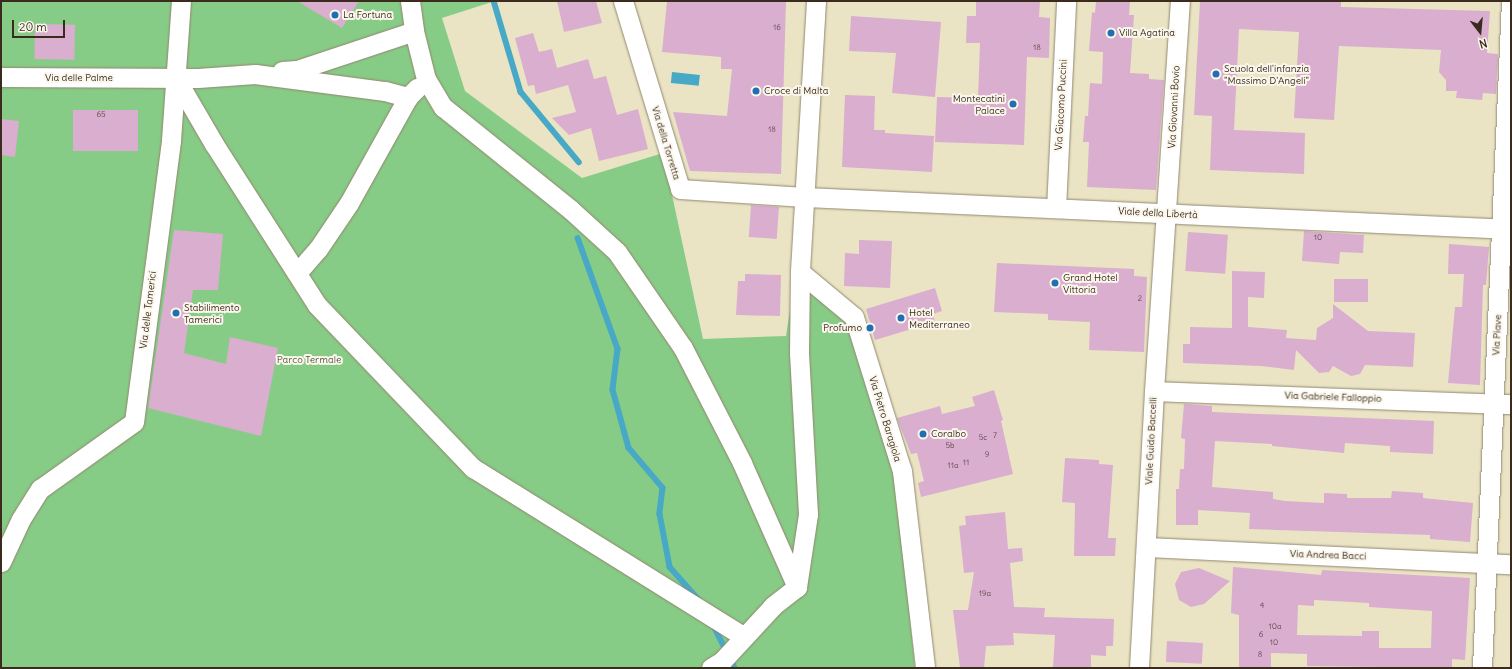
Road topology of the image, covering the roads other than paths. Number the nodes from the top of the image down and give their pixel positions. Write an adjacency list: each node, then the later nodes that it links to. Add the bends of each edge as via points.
1 (181, 1): 11 (street, Via delle Tamerici)
2 (410, 1): 8 (street)
3 (623, 1): 14 (street, Via della Torretta, via 680,188)
4 (816, 1): 14 (street)
5 (1066, 1): 15 (street, Via Giacomo Puccini)
6 (1180, 1): 16 (street, Via Giovanni Bovio)
7 (1511, 2): 17 (street, Via Piave)
8 (414, 31): 9 (street, via 297,70); 12 (street)
9 (255, 74): 11 (street, Via delle Palme); 13 (street, via 386,91)
10 (1, 77): 11 (street, Via delle Palme)
11 (176, 77): 19 (street, via 214,144); 22 (street, Via delle Tamerici, via 171,140 134,422 40,489)
12 (426, 79): 13 (street); 28 (street, via 443,107 571,210 617,252 683,348 742,463)
13 (408, 97): 19 (street, via 349,203 318,249)
14 (805, 197): 15 (street, Viale della Libertà); 18 (street)
15 (1056, 208): 16 (street, Viale della Libertà)
16 (1168, 214): 17 (street, Viale della Libertà); 20 (street, Viale Guido Baccelli)
17 (1506, 229): 21 (street, Via Piave)
18 (800, 272): 28 (street, via 799,353 808,514); 31 (street, Via Pietro Baragiola, via 854,317 902,471)
19 (298, 273): 29 (street, via 317,305 473,468)
20 (1154, 391): 21 (street, Via Gabriele Falloppio); 24 (street, Viale Guido Baccelli)
21 (1502, 404): 26 (street, Via Piave)
22 (21, 519): 23 (street); 25 (street, Via delle Tamerici)
23 (1, 532)
24 (1146, 547): 26 (street, Via Andrea Bacci); 32 (street, Viale Guido Baccelli)
25 (1, 562)
26 (1488, 562): 27 (street, Via Andrea Bacci); 33 (street, Via Piave)
27 (1511, 564)
28 (797, 587): 29 (street, via 773,606)
29 (744, 636): 30 (street, via 722,661)
30 (711, 668)
31 (925, 668)
32 (1139, 668)
33 (1482, 668)

